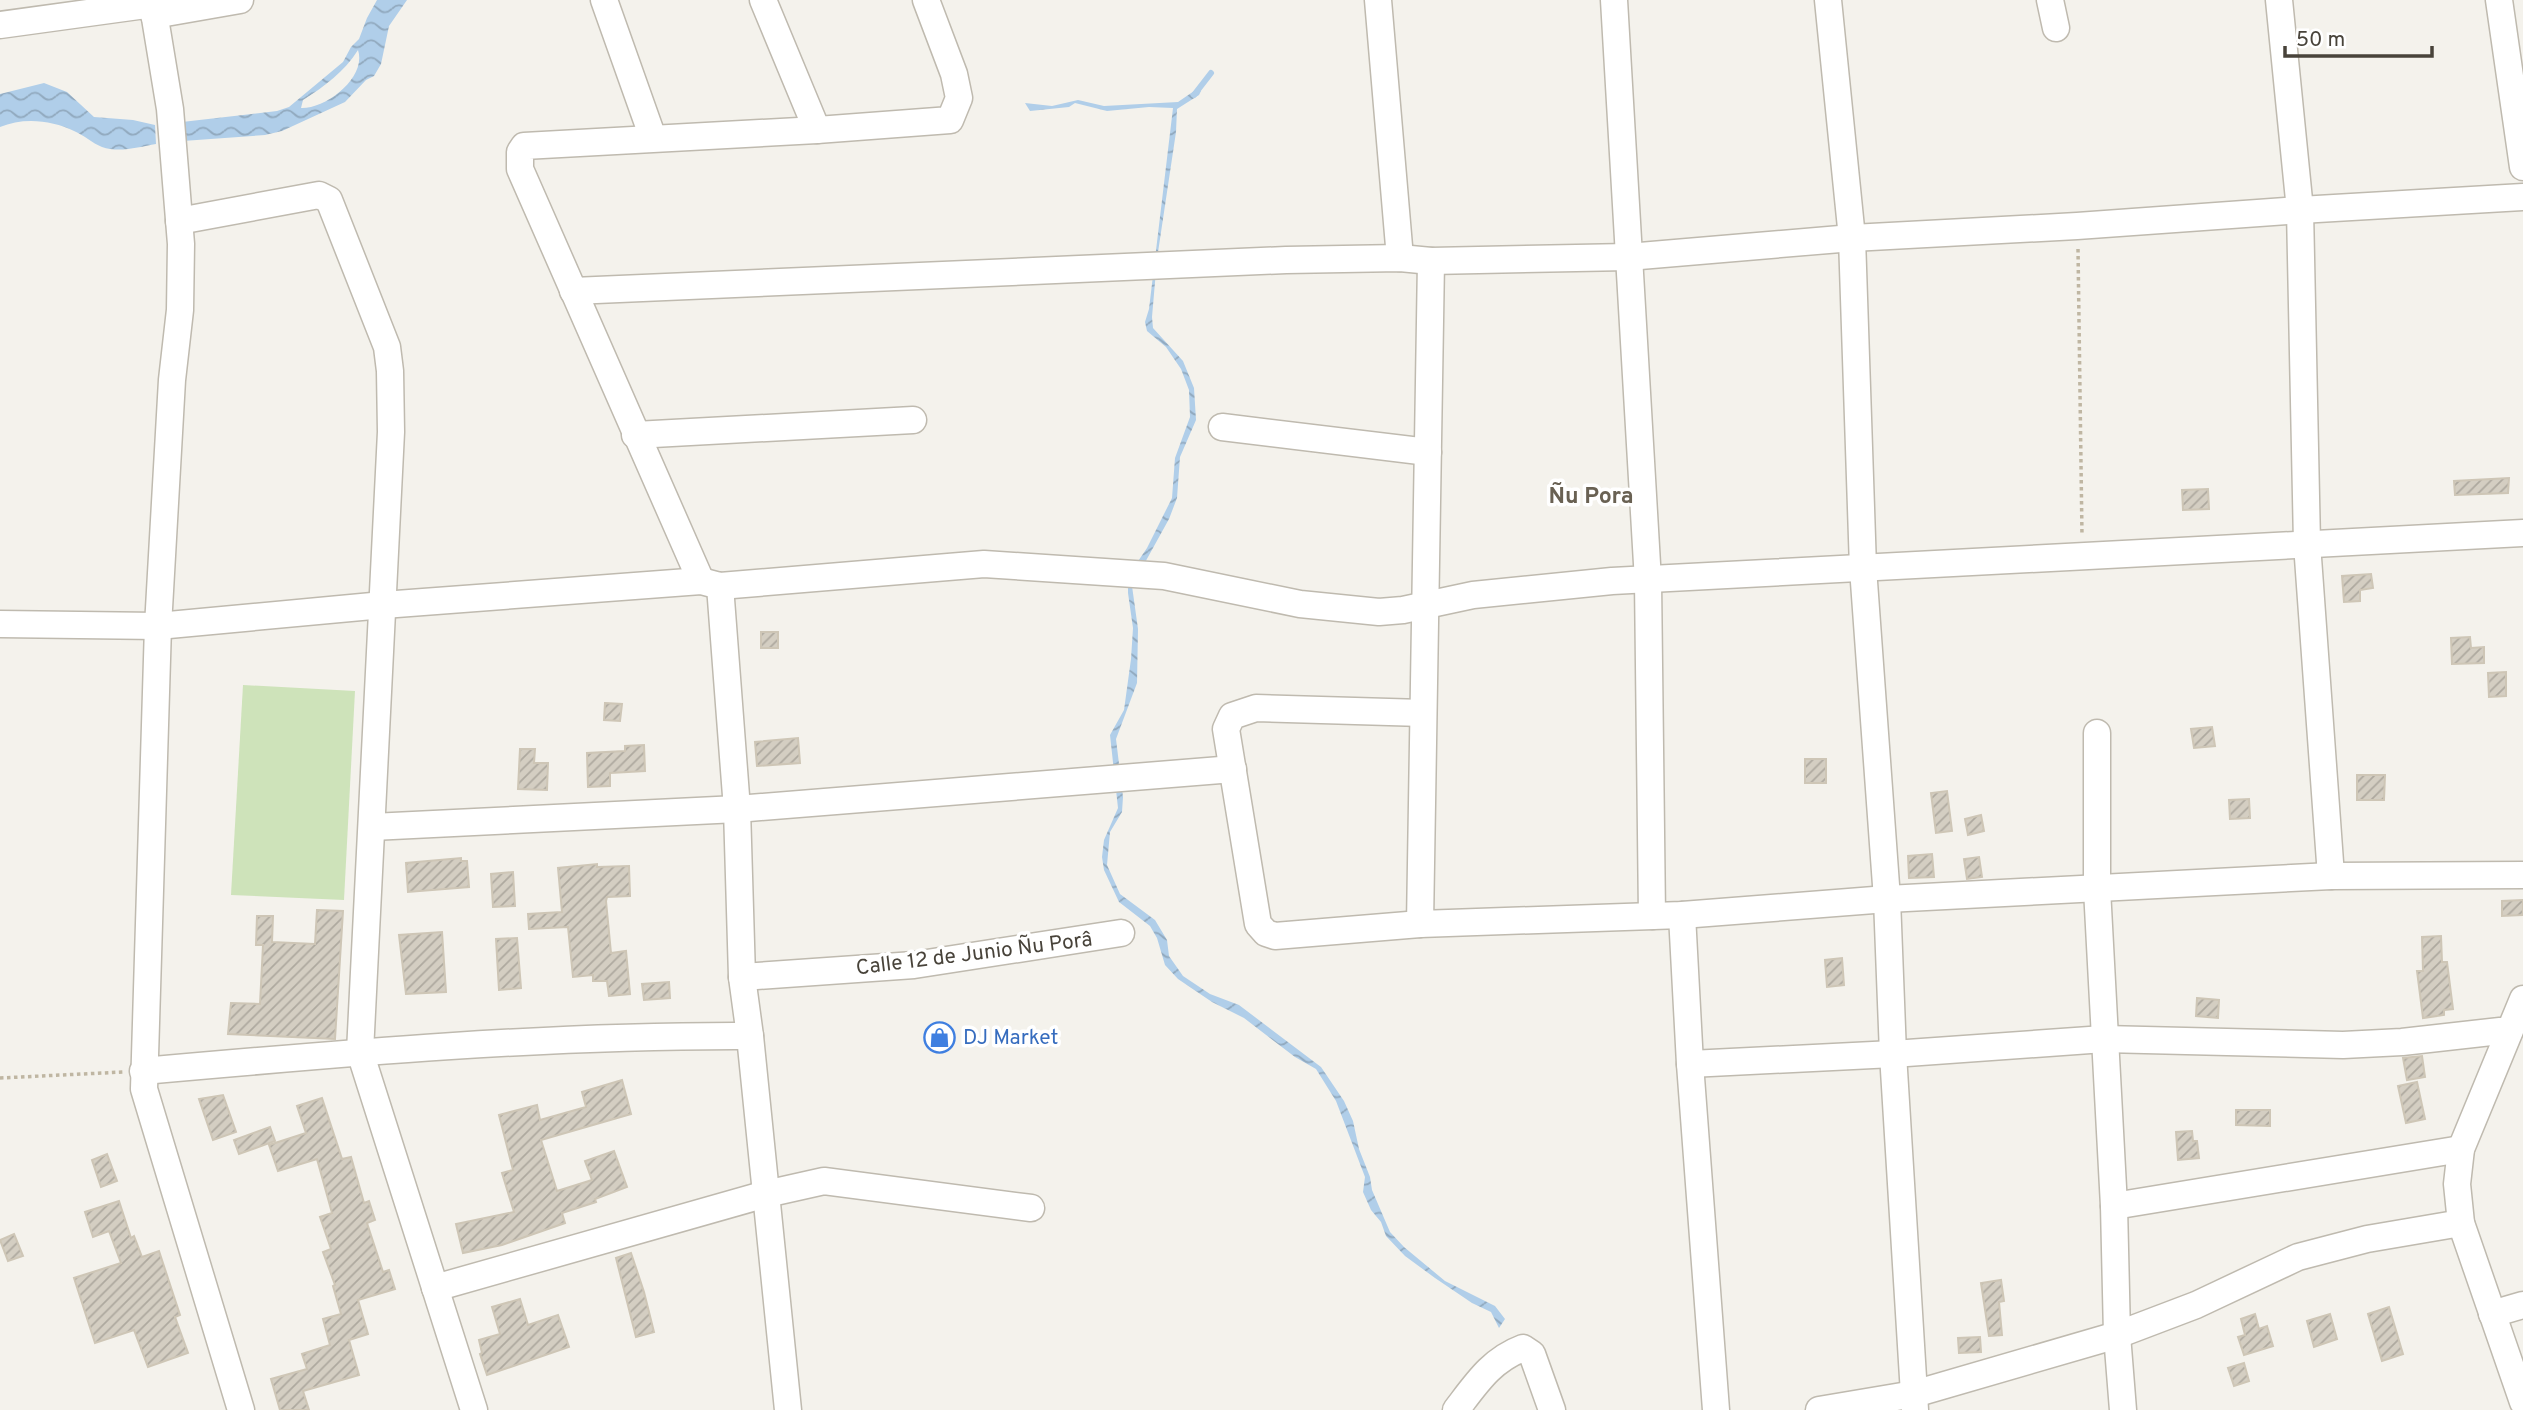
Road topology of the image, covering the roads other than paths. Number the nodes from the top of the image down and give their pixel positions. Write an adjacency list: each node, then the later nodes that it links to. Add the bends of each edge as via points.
1 (240, 0): 11 (street)
2 (604, 0): 15 (street)
3 (763, 0): 14 (street)
4 (926, 0): 14 (street, via 959,98 950,120)
5 (1378, 0): 22 (street)
6 (1615, 0): 21 (street)
7 (1828, 0): 20 (street)
8 (2050, 0): 13 (street)
9 (2279, 0): 18 (street)
10 (2499, 0): 16 (street)
11 (153, 6): 12 (street); 19 (street, via 170,109)
12 (0, 25)
13 (2056, 29)
14 (817, 130): 15 (street)
15 (653, 138): 24 (street, via 524,146 520,152 520,169)
16 (2523, 167)
17 (2523, 197): 18 (street)
18 (2300, 210): 20 (street); 30 (street)
19 (179, 221): 34 (street, via 319,195 329,200 381,329 390,371); 37 (street, via 180,310)
20 (1852, 238): 21 (street); 31 (street)
21 (1628, 257): 23 (street); 32 (street)
22 (1400, 258): 23 (street); 24 (street)
23 (1431, 261): 28 (street)
24 (573, 291): 27 (street)
25 (913, 420): 27 (street)
26 (1222, 427): 28 (street)
27 (635, 435): 33 (street)
28 (1427, 452): 35 (street)
29 (2523, 533): 30 (street)
30 (2307, 544): 31 (street); 44 (street)
31 (1863, 568): 32 (street); 46 (street)
32 (1647, 581): 35 (street, via 1487,593); 48 (street)
33 (711, 584): 34 (street); 35 (street, via 984,564 1164,576 1300,604 1378,612); 41 (street)
34 (383, 605): 37 (street); 42 (street)
35 (1425, 606): 38 (street)
36 (0, 624): 37 (street)
37 (158, 625): 59 (street)
38 (1423, 713): 40 (street, via 1244,710 1232,716 1226,729); 49 (street)
39 (2097, 733): 45 (street)
40 (1233, 769): 41 (street); 49 (street, via 1258,924 1266,933 1275,936)
41 (737, 809): 42 (street); 51 (street)
42 (372, 827): 56 (street)
43 (2523, 875): 44 (street)
44 (2331, 876): 45 (street)
45 (2097, 889): 46 (street); 55 (street)
46 (1887, 899): 47 (street); 57 (street)
47 (1682, 915): 48 (street); 58 (street)
48 (1652, 916): 49 (street)
49 (1420, 924)
50 (1121, 933): 51 (street, Calle 12 de Junio Ñu Porâ, via 914,965)
51 (742, 977): 54 (street)
52 (2523, 999): 53 (street)
53 (2509, 1032): 55 (street, via 2343,1045); 60 (street)
54 (750, 1036): 56 (street, via 655,1035); 61 (street)
55 (2104, 1039): 57 (street); 62 (street)
56 (360, 1052): 59 (street); 65 (street)
57 (1893, 1054): 58 (street); 69 (street)
58 (1690, 1064): 76 (street)
59 (143, 1071): 71 (street, via 148,1106)
60 (2461, 1149): 62 (street); 64 (street, via 2457,1184)
61 (766, 1194): 63 (street, via 824,1181); 65 (street); 73 (street)
62 (2114, 1206): 68 (street)
63 (1031, 1208)
64 (2461, 1223): 67 (street); 68 (street, via 2367,1239 2298,1257 2196,1305)
65 (435, 1288): 72 (street)
66 (2523, 1305): 67 (street)
67 (2492, 1314): 70 (street)
68 (2117, 1335): 69 (street); 78 (street)
69 (1915, 1402): 77 (street)
70 (2523, 1402)
71 (241, 1410)
72 (474, 1410)
73 (788, 1410)
74 (1456, 1410): 75 (street, via 1490,1366 1523,1348 1532,1354)
75 (1552, 1410)
76 (1716, 1410)
77 (1819, 1410)
78 (2123, 1410)

